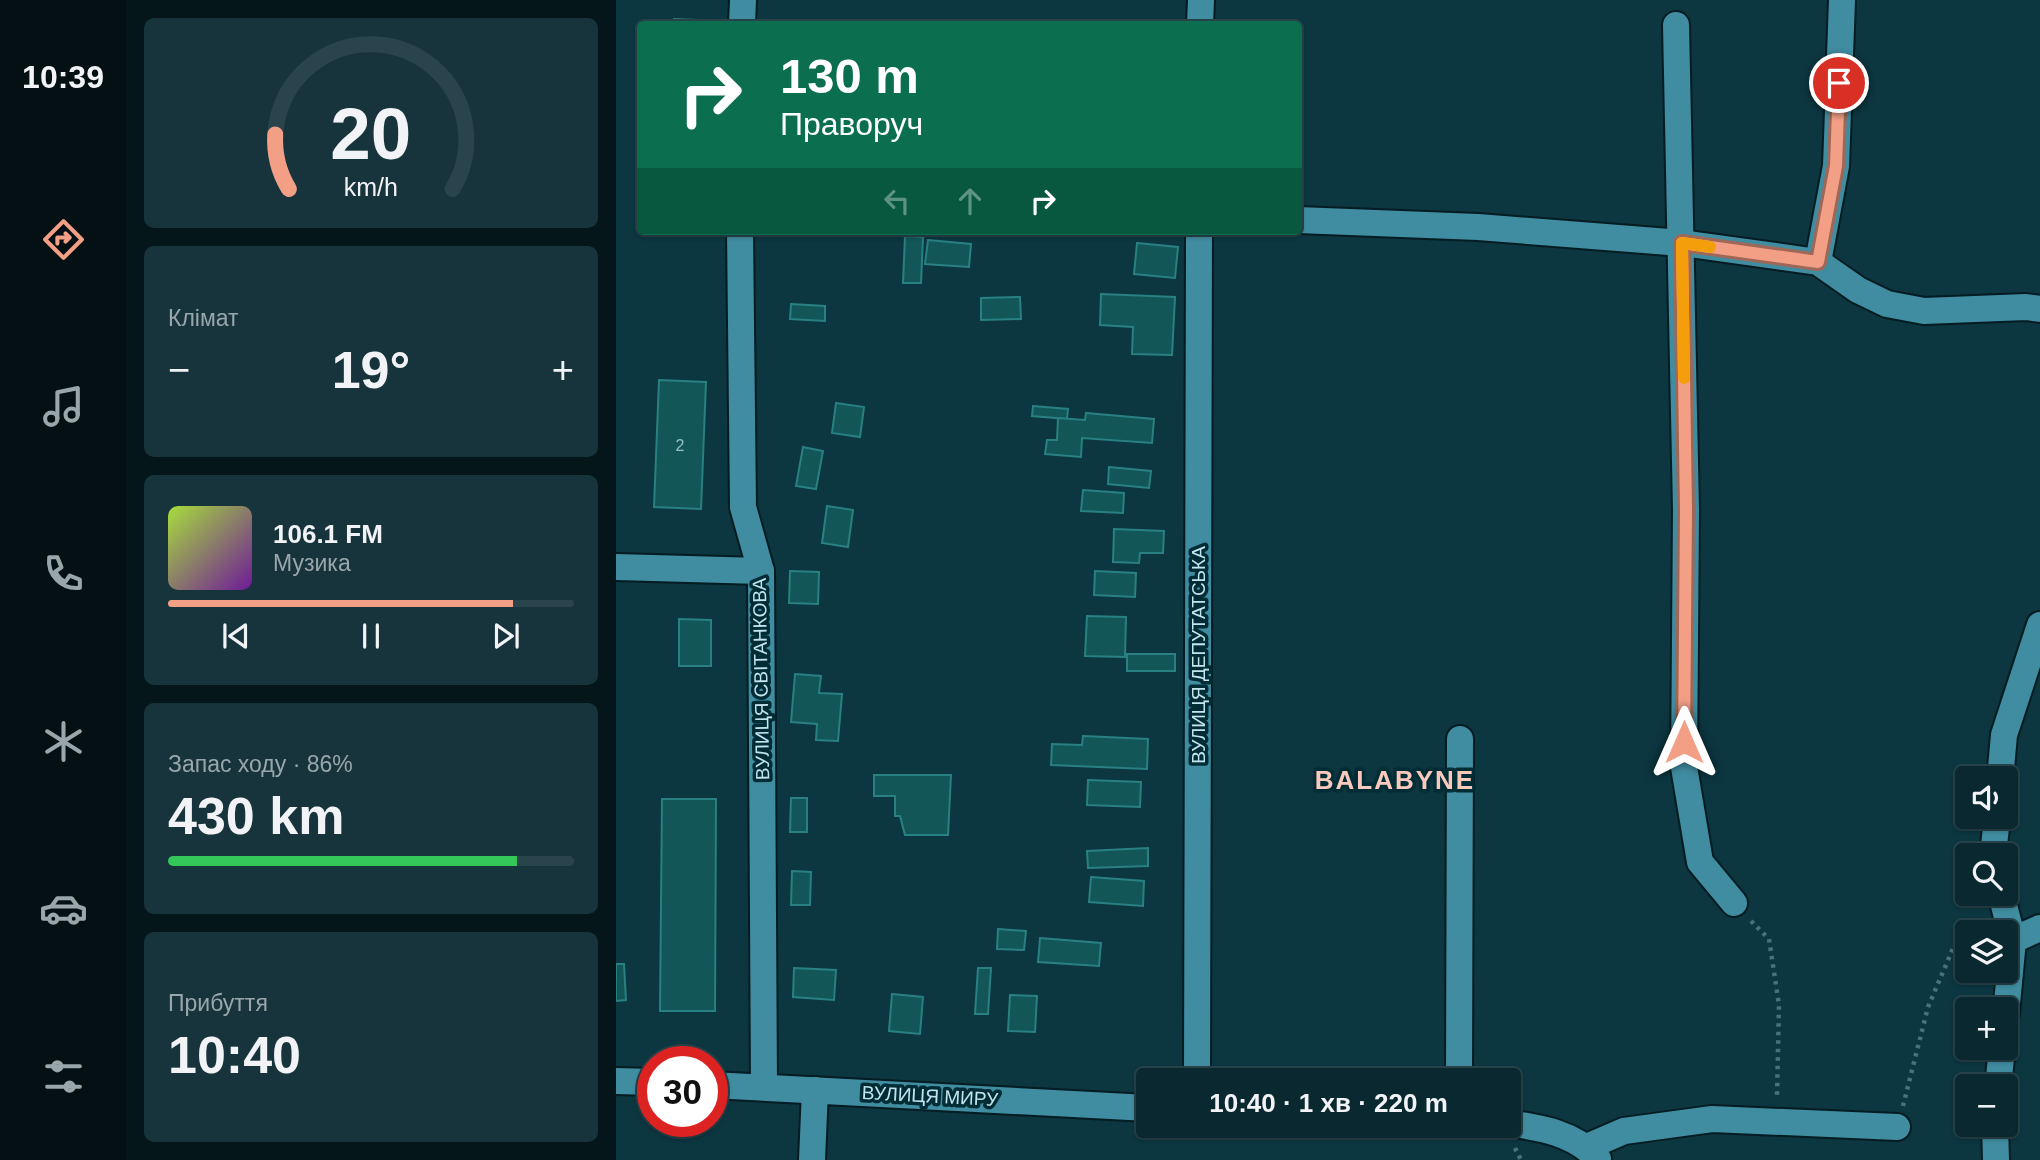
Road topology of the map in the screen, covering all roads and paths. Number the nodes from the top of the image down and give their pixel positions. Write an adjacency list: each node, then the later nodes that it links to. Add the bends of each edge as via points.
1 (743, 0): 4 (street)
2 (1200, 0): 5 (street)
3 (1842, 0): 11 (street, via 1836,166)
4 (742, 21)
5 (1200, 21)
6 (1676, 25): 10 (street)
7 (1302, 220): 10 (street, via 1478,227)
8 (740, 235): 14 (street, ВУЛИЦЯ СВІТАНКОВА, via 743,507)
9 (1199, 235): 22 (street, ВУЛИЦЯ ДЕПУТАТСЬКА)
10 (1682, 243): 11 (street); 18 (street, via 1684,767 1700,862)
11 (1818, 262): 12 (street, via 1887,304 1924,311)
12 (2040, 309)
13 (616, 567): 14 (street)
14 (761, 571): 27 (street, ВУЛИЦЯ СВІТАНКОВА)
15 (2040, 625): 17 (street, via 2004,735)
16 (1460, 739): 23 (street)
17 (2001, 766)
18 (1734, 903): 30 (path, via 1769,939 1779,1005)
19 (2040, 928): 20 (street)
20 (2018, 938)
21 (1955, 946): 32 (path, via 1928,1007)
22 (1197, 1068)
23 (1459, 1068)
24 (616, 1081): 25 (street)
25 (637, 1082)
26 (728, 1086): 27 (street, ВУЛИЦЯ МИРУ)
27 (764, 1087): 28 (street, ВУЛИЦЯ МИРУ)
28 (815, 1090): 29 (street, ВУЛИЦЯ МИРУ); 35 (street)
29 (1136, 1107)
30 (1777, 1122): 32 (street); 34 (street, via 1712,1119 1624,1131)
31 (1521, 1125): 34 (street, via 1553,1130)
32 (1898, 1127)
33 (1995, 1137): 36 (street)
34 (1593, 1153)
35 (813, 1160)
36 (1996, 1160)

